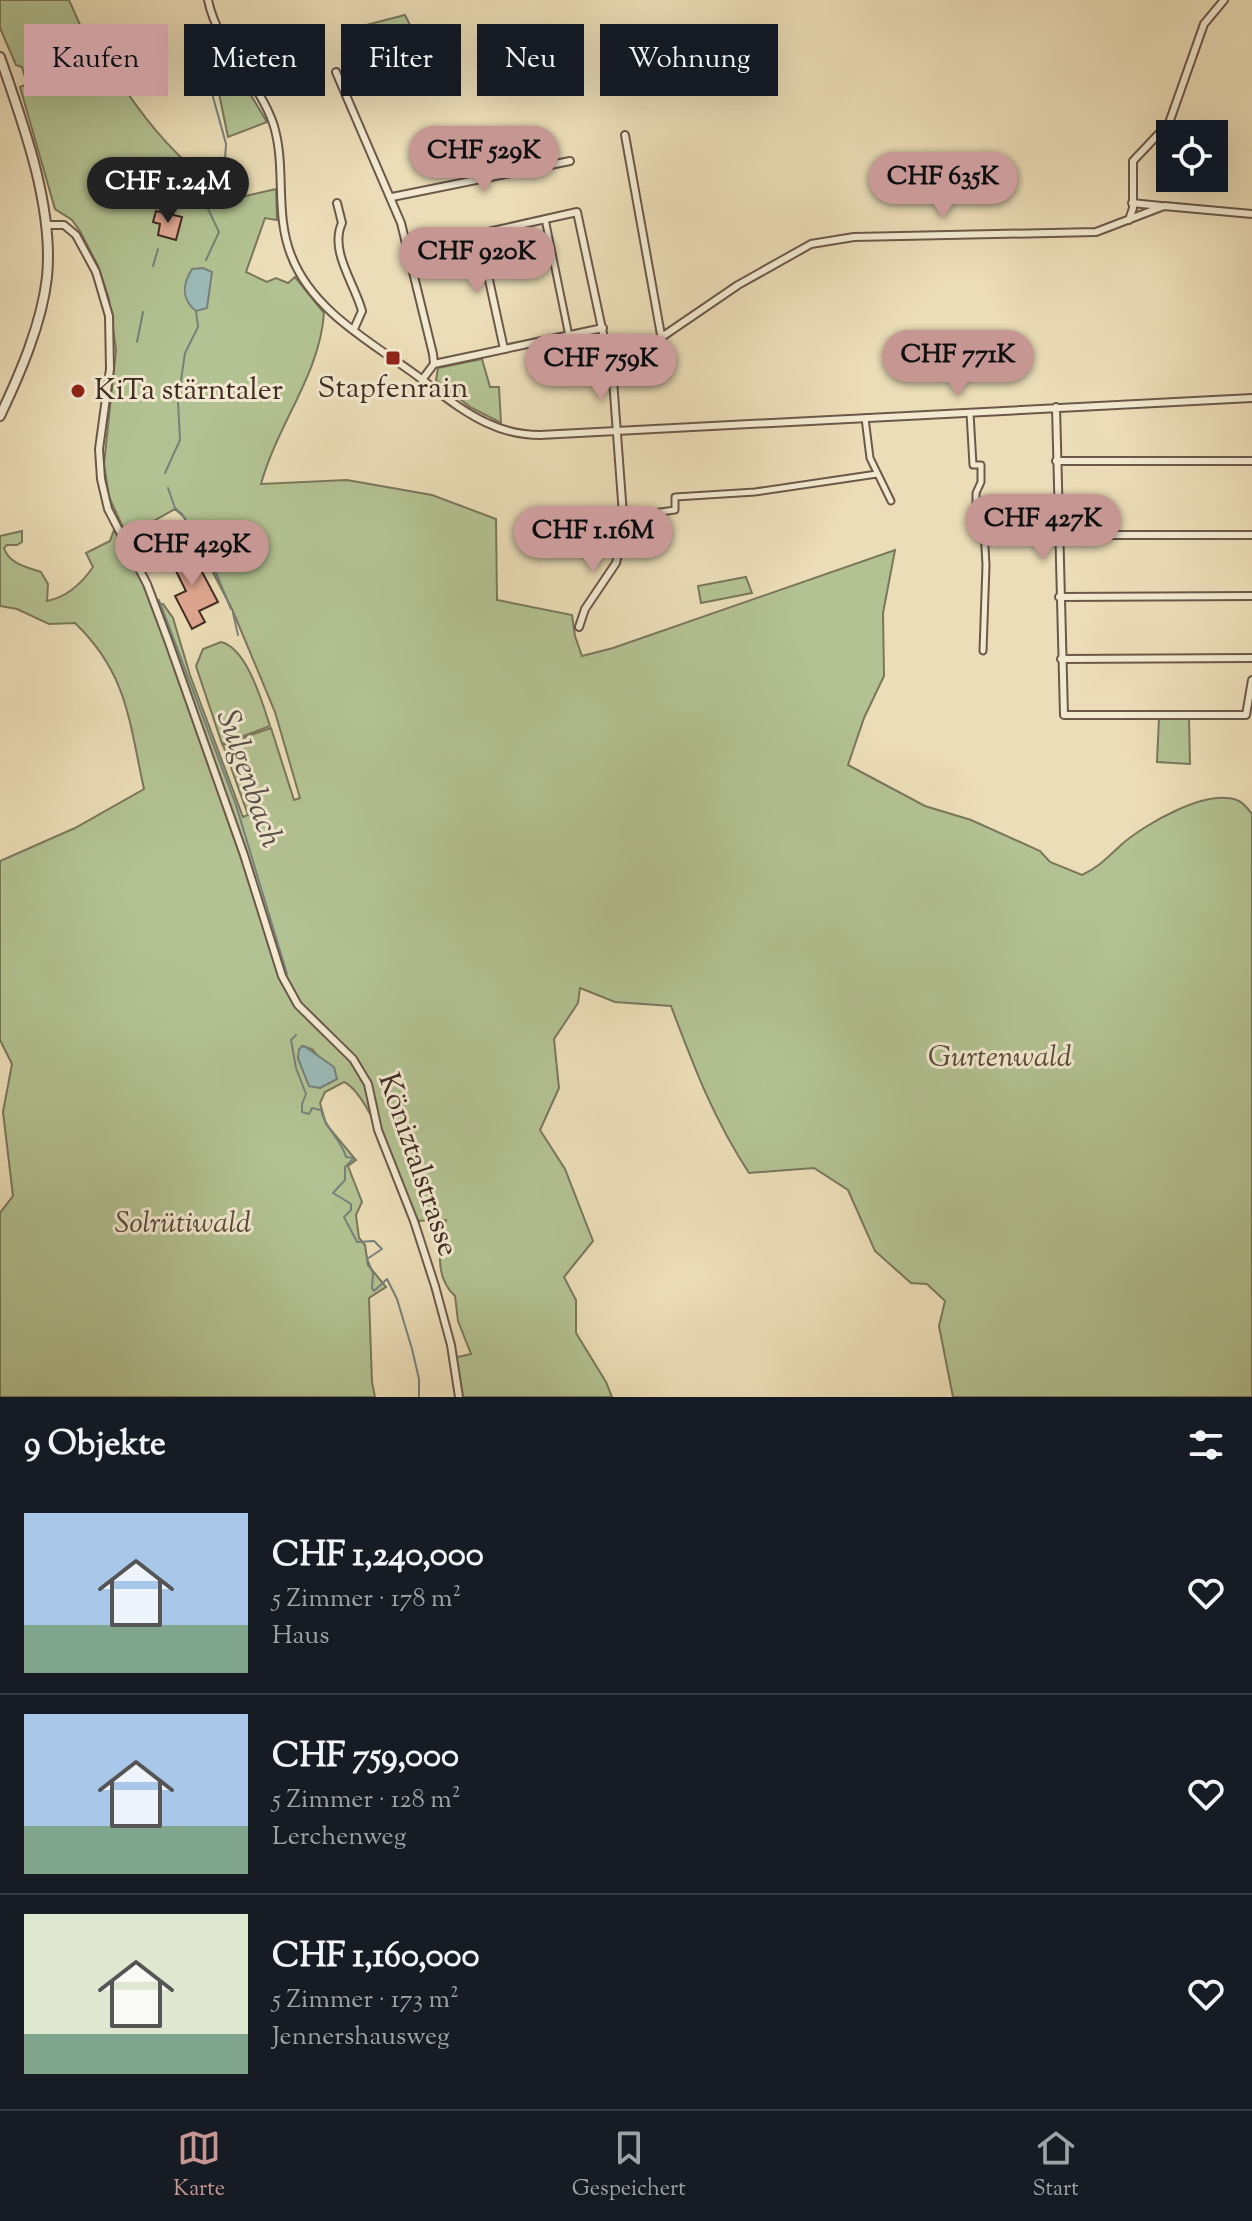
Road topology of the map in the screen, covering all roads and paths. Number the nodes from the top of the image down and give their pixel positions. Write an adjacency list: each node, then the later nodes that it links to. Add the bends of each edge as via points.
1 (208, 0): 16 (street, via 222,40 273,124 282,227 293,261 318,299)
2 (1224, 0): 9 (street, via 1204,24 1169,123 1133,161)
3 (0, 57): 14 (street)
4 (336, 72): 7 (street)
5 (625, 135): 17 (street)
6 (570, 161): 7 (street)
7 (392, 197): 20 (street)
8 (337, 203): 16 (street, via 340,247 362,311)
9 (1132, 203): 10 (street); 13 (street)
10 (1164, 206): 11 (street); 13 (street)
11 (1252, 214)
12 (545, 219): 15 (street, via 577,212); 18 (street); 19 (street, via 479,234)
13 (1129, 220): 17 (street, via 1083,233 854,237 811,244)
14 (46, 225): 26 (street, via 44,293); 43 (street, Köniztalstrasse, via 63,225 76,235 96,272 109,316 110,369 99,449 108,509 147,584 168,640 282,976 298,1005 353,1059 368,1084 378,1130 435,1286)
15 (603, 328): 18 (street); 21 (street)
16 (354, 329): 22 (street)
17 (661, 335): 21 (street)
18 (569, 336): 19 (street)
19 (504, 349): 20 (street)
20 (434, 364): 22 (street)
21 (612, 371): 28 (street)
22 (422, 380): 28 (street, via 478,419 510,432)
23 (1252, 398): 24 (street)
24 (1056, 407): 25 (street); 29 (street)
25 (970, 413): 27 (street); 39 (street, via 973,465 981,465 976,503 983,513 986,565)
26 (0, 416)
27 (865, 418): 28 (street); 31 (street, via 868,453)
28 (618, 430): 33 (street)
29 (1056, 461): 30 (street); 34 (street)
30 (1252, 461)
31 (877, 474): 32 (street); 33 (street, via 755,492 675,497 675,510)
32 (891, 501)
33 (623, 517): 38 (street, via 616,563)
34 (1057, 535): 35 (street); 37 (street)
35 (1252, 535)
36 (1252, 596): 37 (street)
37 (1059, 597): 41 (street)
38 (579, 627)
39 (983, 651)
40 (1252, 658): 41 (street)
41 (1061, 659): 42 (street, via 1064,715 1246,715)
42 (1252, 680)
43 (459, 1397)

